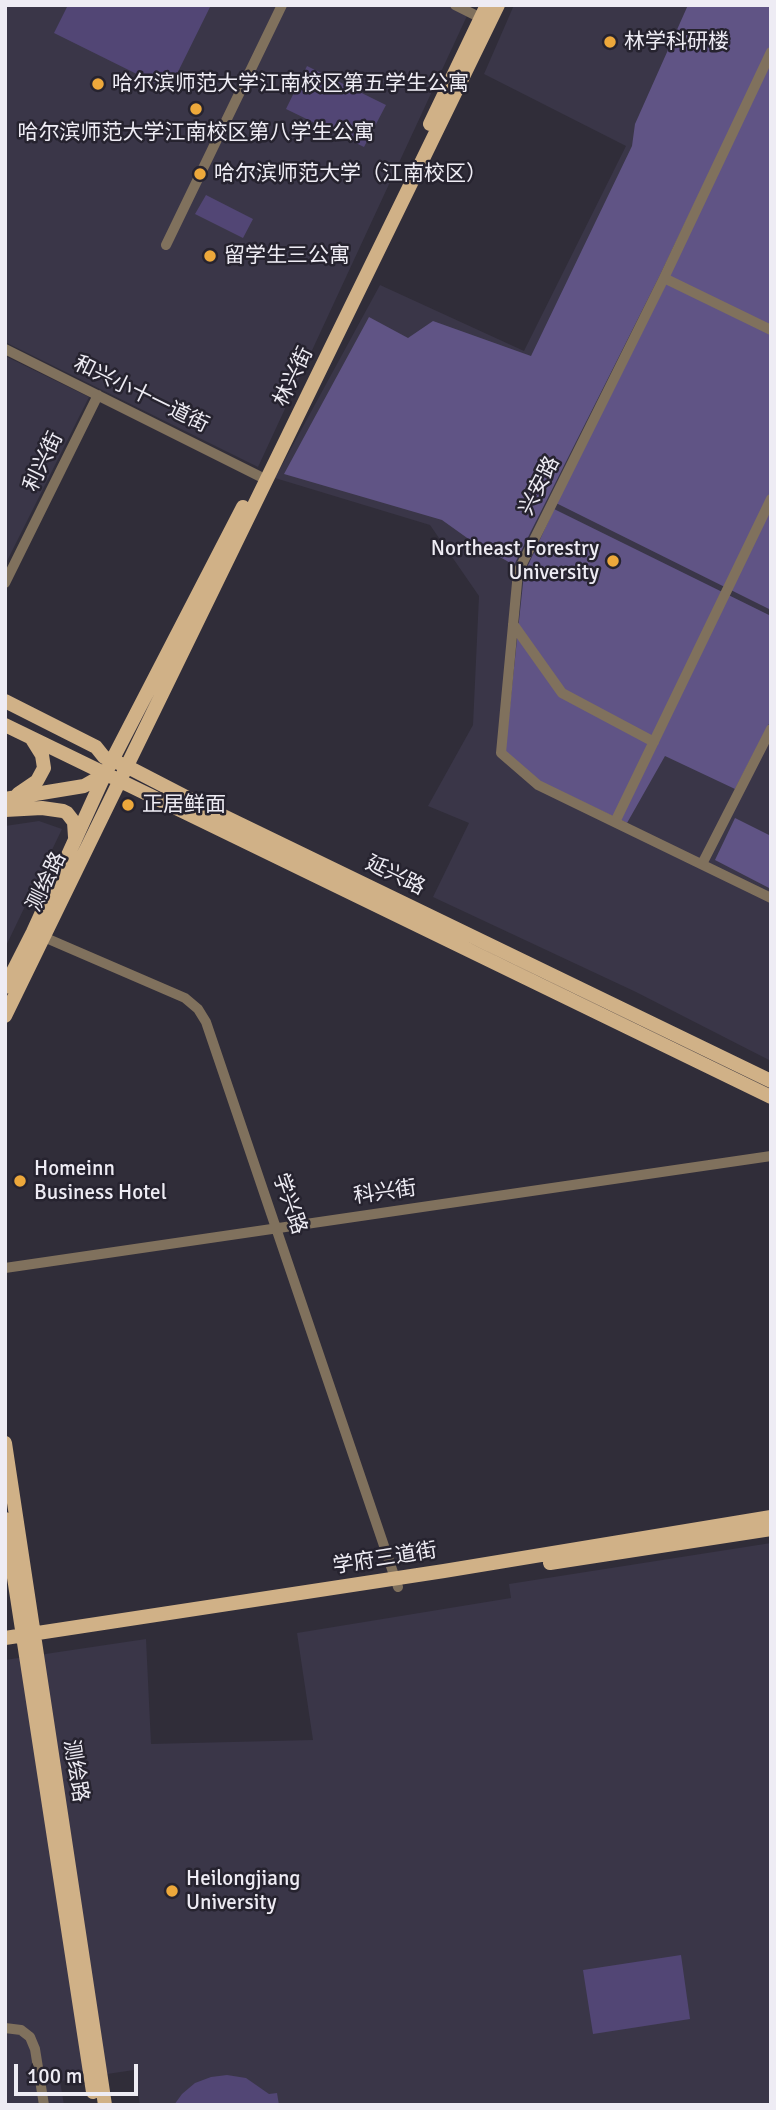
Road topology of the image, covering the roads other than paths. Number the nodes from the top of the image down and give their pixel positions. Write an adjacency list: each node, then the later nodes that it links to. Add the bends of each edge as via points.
1 (282, 5): 6 (street)
2 (455, 5): 4 (street)
3 (498, 5): 22 (main road, 林兴街)
4 (484, 12): 11 (main road, 林兴街)
5 (771, 52): 7 (street, 兴安路)
6 (166, 245)
7 (664, 278): 8 (street); 15 (street, 兴安路, via 518,572)
8 (771, 330)
9 (5, 349): 10 (street, 和兴小十一道街)
10 (98, 396): 11 (street, 和兴小十一道街); 14 (street, 利兴街)
11 (259, 476): 22 (main road, 林兴街)
12 (771, 499): 13 (street)
13 (767, 517): 21 (street)
14 (5, 583)
15 (513, 624): 21 (street, via 562,693); 25 (street, 兴安路, via 501,753 538,785)
16 (5, 701): 22 (main road, 延兴路, via 96,747)
17 (5, 715): 22 (main road)
18 (5, 725): 20 (main road, 延兴路)
19 (771, 729): 27 (street)
20 (31, 738): 22 (main road, 延兴路); 23 (main road, via 44,761 42,774 30,788)
21 (654, 742): 25 (street)
22 (113, 767): 23 (main road, via 84,786); 26 (main road, 测绘路); 29 (main road, 测绘路); 32 (main road, 延兴路); 33 (main road, 延兴路)
23 (6, 799)
24 (5, 810): 26 (main road, via 63,811 74,822)
25 (615, 822): 27 (street, 兴安路)
26 (75, 840): 29 (main road, 测绘路)
27 (702, 864): 28 (street, 兴安路)
28 (771, 898)
29 (38, 935): 30 (main road, 测绘路); 31 (main road, 测绘路); 35 (street, 学兴路, via 185,998 198,1009)
30 (5, 988)
31 (5, 1016)
32 (771, 1081)
33 (771, 1097)
34 (771, 1156): 35 (street, 科兴街)
35 (278, 1228): 36 (street, 科兴街); 41 (street, 学兴路)
36 (5, 1268)
37 (5, 1443): 43 (main road, 测绘路)
38 (771, 1517): 41 (main road, 学府三道街)
39 (5, 1520): 43 (main road, 测绘路)
40 (771, 1529): 41 (main road, 学府三道街)
41 (397, 1582): 43 (main road, 学府三道街)
42 (5, 1638): 43 (main road, 学府三道街)
43 (29, 1639): 44 (main road, 学府三道街); 47 (main road, 测绘路); 48 (main road, 测绘路)
44 (5, 1648)
45 (5, 2028): 46 (street, via 21,2030 30,2037)
46 (44, 2105)
47 (95, 2105)
48 (105, 2105)

